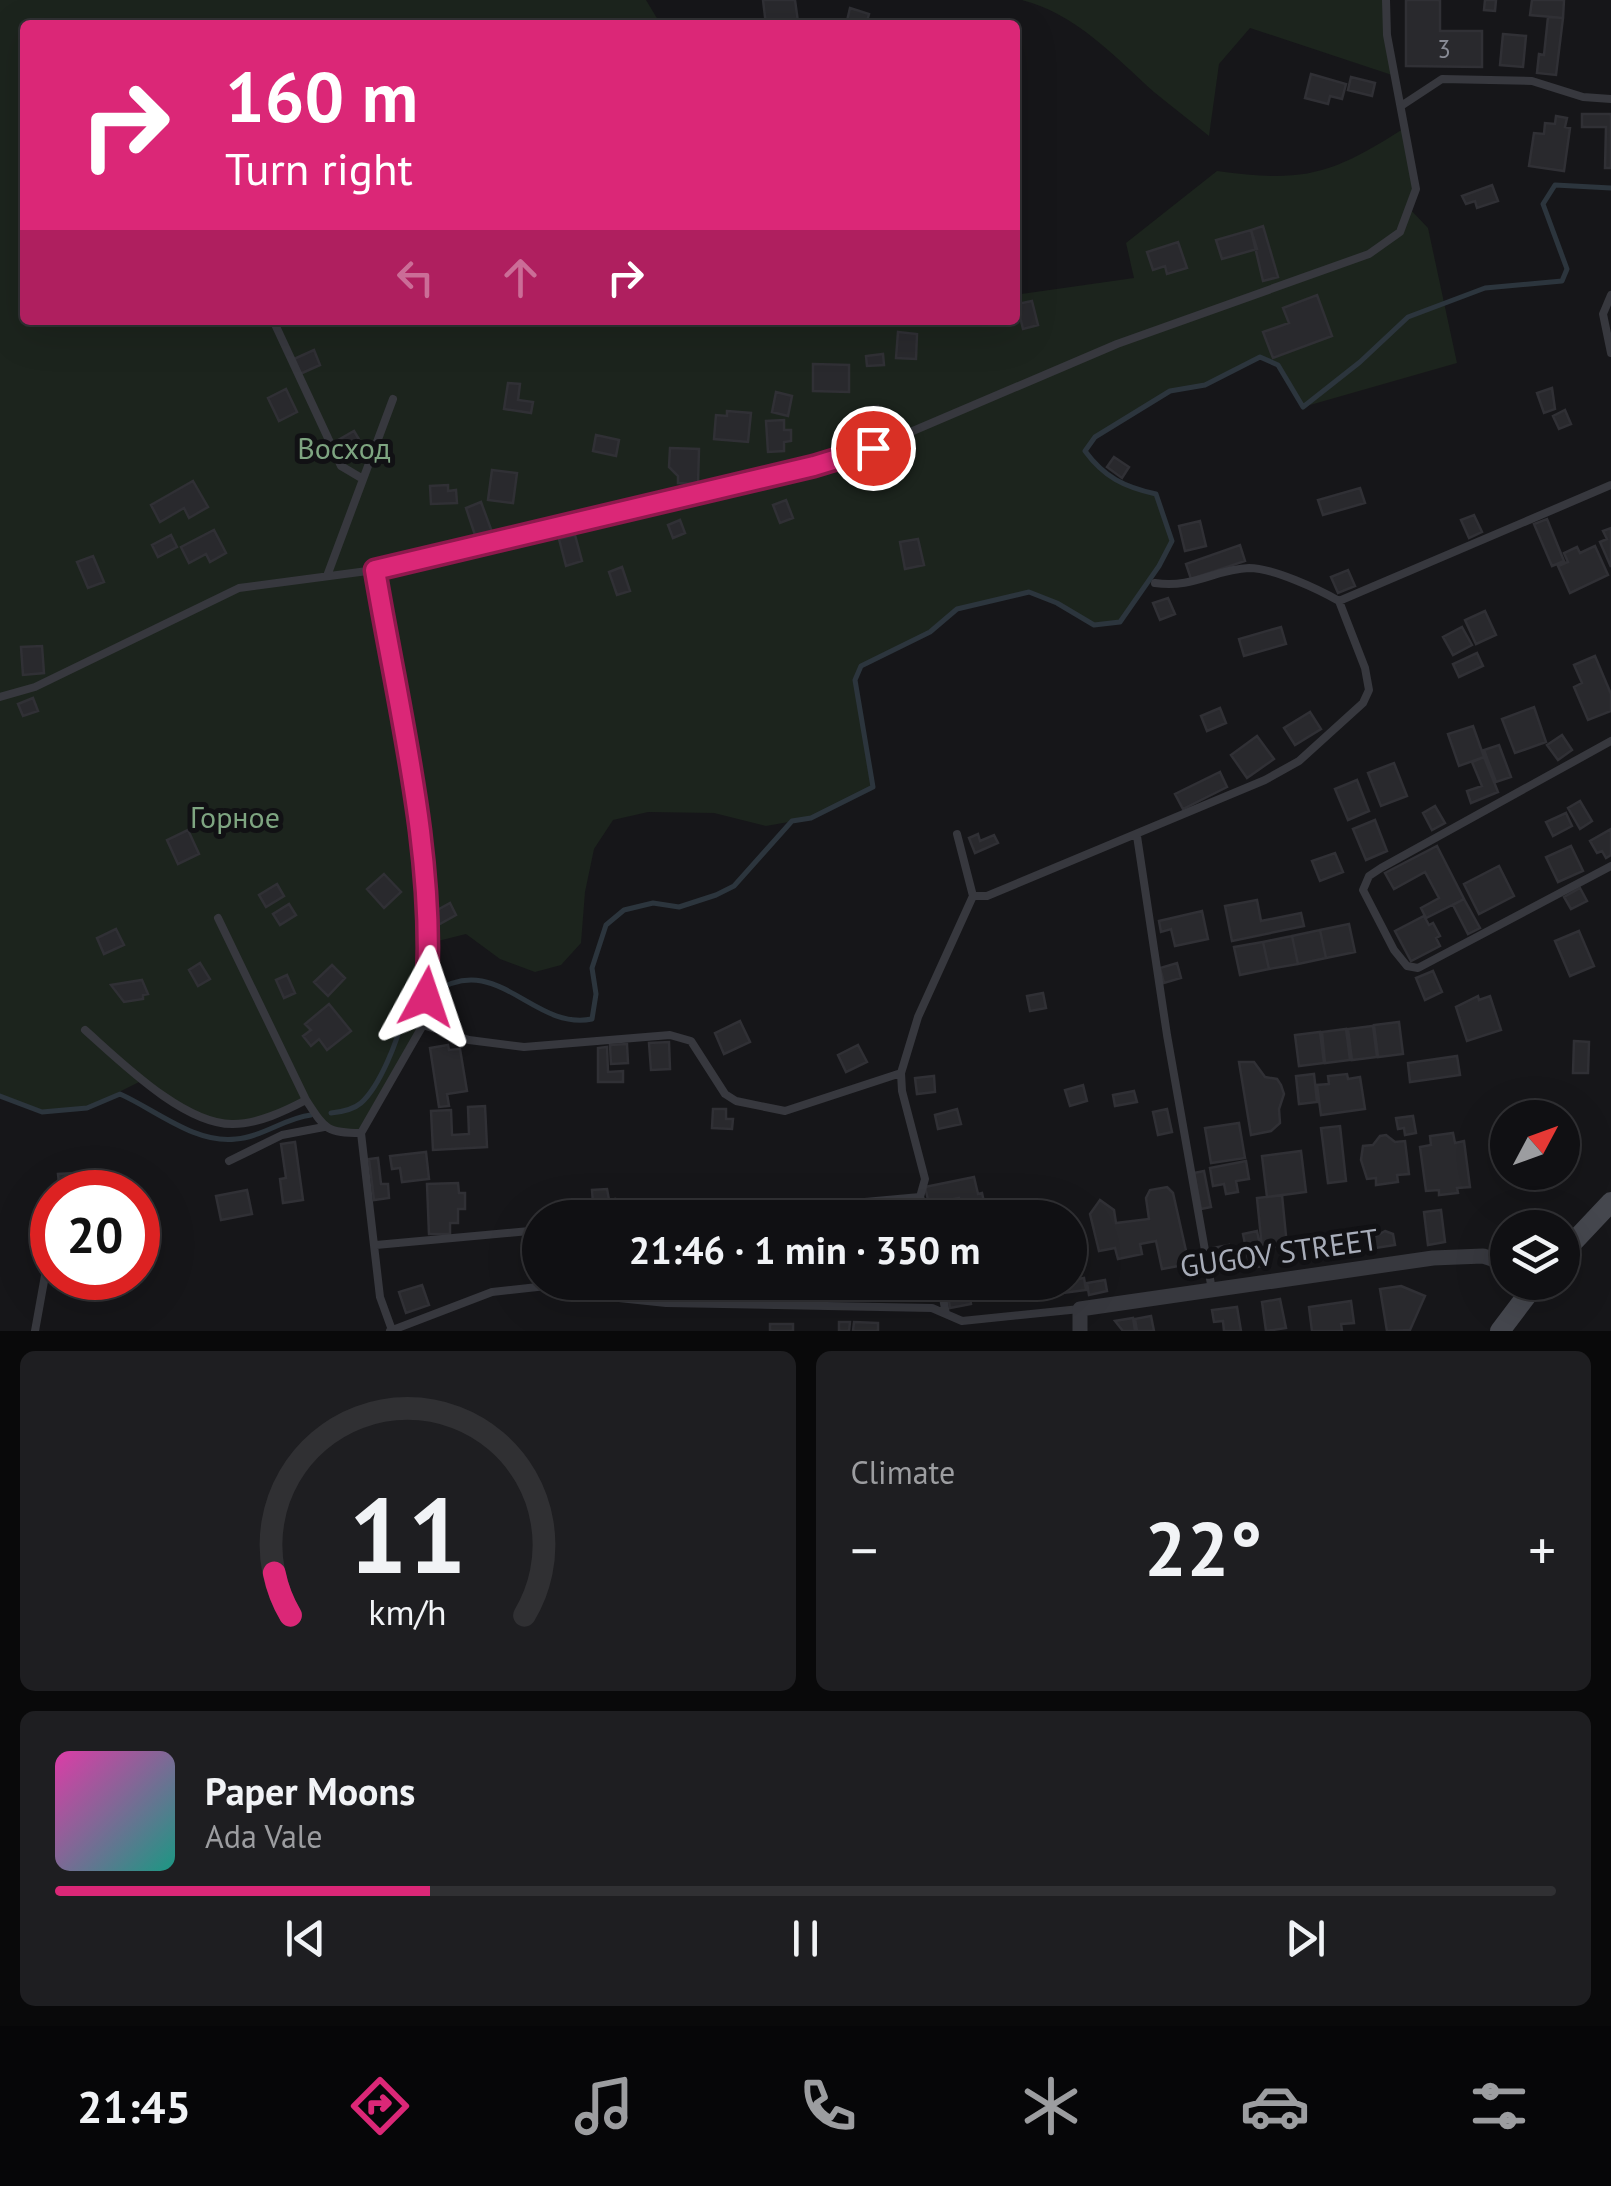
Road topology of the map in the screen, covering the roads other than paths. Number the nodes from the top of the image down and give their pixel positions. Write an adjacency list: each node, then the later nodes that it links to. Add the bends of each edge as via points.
1 (1386, 0): 3 (lane)
2 (1611, 99): 3 (lane, via 1532,81 1442,79)
3 (1401, 106): 10 (lane, via 1416,189 1400,232 1369,254 1118,344 829,462)
4 (1611, 296): 6 (lane, via 1603,314)
5 (275, 325): 8 (lane, via 342,466)
6 (1611, 353)
7 (392, 399): 8 (lane)
8 (364, 478): 11 (lane)
9 (1611, 484): 13 (lane)
10 (375, 570): 11 (lane); 21 (lane, via 415,804 430,943)
11 (328, 576): 14 (lane, via 239,588 36,687)
12 (1155, 582): 13 (lane, via 1176,586 1250,568)
13 (1339, 600): 17 (lane, via 1365,668 1369,690 1363,703 1299,761)
14 (0, 696)
15 (1611, 742): 18 (lane, via 1381,868 1363,890 1394,950 1418,968)
16 (957, 834): 19 (lane)
17 (1137, 836): 19 (lane); 36 (lane)
18 (1611, 866)
19 (973, 896): 23 (lane)
20 (218, 918): 24 (lane)
21 (424, 1024): 23 (lane, via 469,1040 524,1047 670,1035 691,1041 725,1094 785,1110); 26 (lane)
22 (85, 1030): 24 (lane, via 186,1112 232,1124)
23 (901, 1073): 28 (lane, via 925,1179)
24 (306, 1100): 25 (lane)
25 (324, 1127): 26 (lane); 27 (lane, via 282,1135)
26 (362, 1134): 34 (lane)
27 (229, 1160)
28 (920, 1197): 29 (lane); 30 (lane)
29 (887, 1200)
30 (921, 1200)
31 (1611, 1202): 33 (main road)
32 (522, 1232): 34 (lane)
33 (1580, 1235)
34 (376, 1245): 42 (lane, via 380,1297)
35 (1490, 1258): 36 (street, GUGOV STREET, via 1433,1258)
36 (1212, 1290): 40 (street, GUGOV STREET)
37 (41, 1300): 43 (lane)
38 (943, 1300): 41 (lane)
39 (1523, 1300): 45 (main road)
40 (1080, 1309): 41 (lane, via 962,1321); 44 (street)
41 (946, 1314): 42 (lane, via 851,1304 666,1303 600,1296 574,1283 492,1292)
42 (391, 1330)
43 (35, 1331)
44 (1080, 1331)
45 (1500, 1331)

